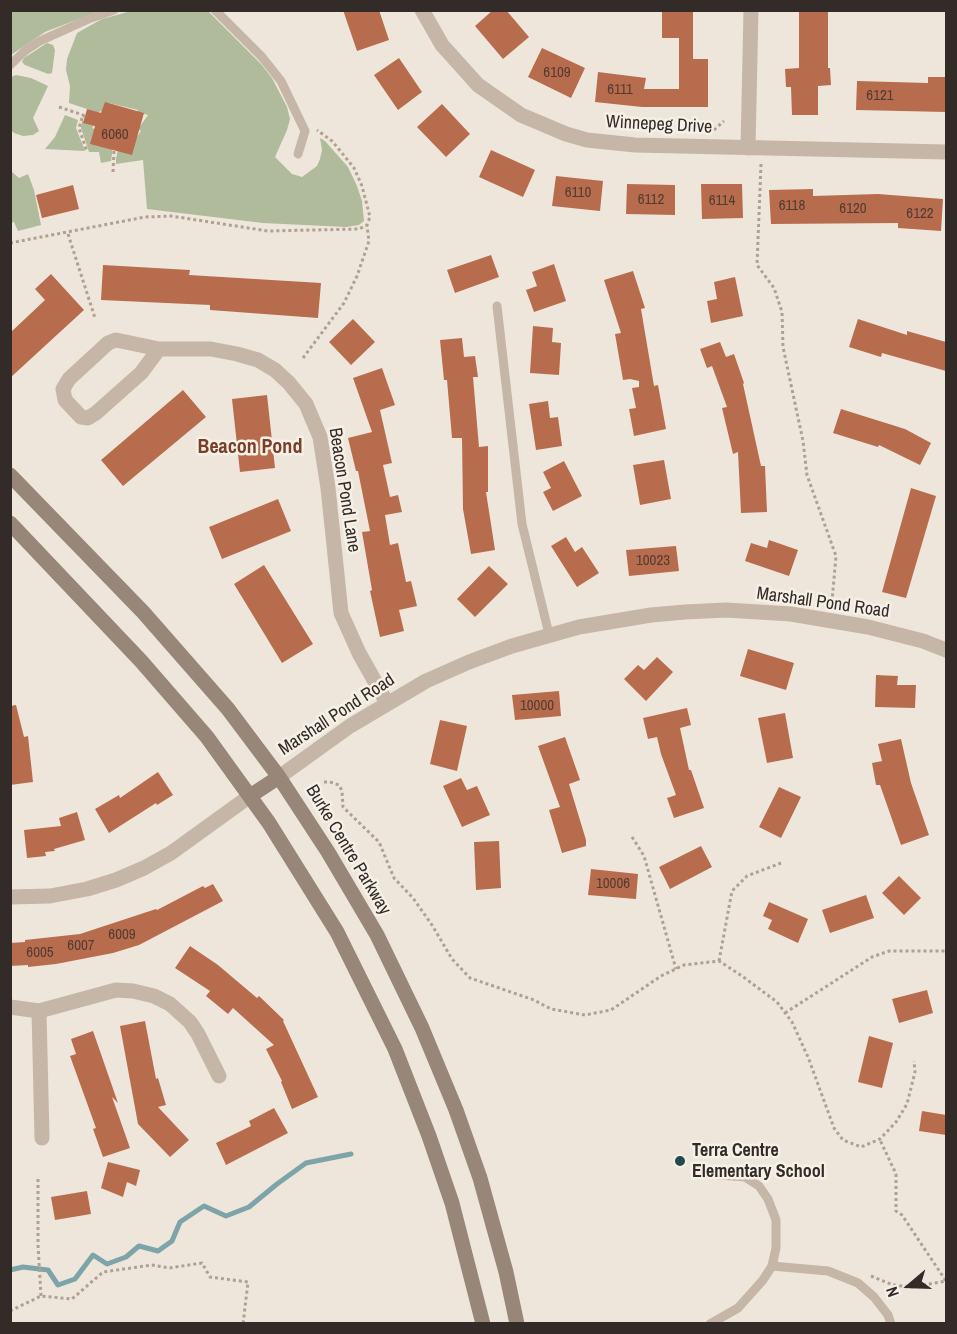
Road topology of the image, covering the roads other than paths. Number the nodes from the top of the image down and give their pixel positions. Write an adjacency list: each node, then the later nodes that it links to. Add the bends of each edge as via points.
1 (114, 10): 5 (lane, via 40,40)
2 (215, 10): 8 (lane, via 281,81 305,131)
3 (422, 10): 6 (street, Winnepeg Drive, via 442,45 478,85 543,126 609,143)
4 (751, 10): 6 (street)
5 (10, 65)
6 (748, 148): 7 (street, Winnepeg Drive)
7 (946, 152)
8 (298, 154)
9 (497, 306): 13 (lane, via 522,524)
10 (159, 349): 10 (street, Beacon Pond Lane, via 116,340 108,343 69,379 63,389 65,400 81,417 88,418 141,374); 15 (street, Beacon Pond Lane, via 211,349 258,360 275,370 306,404 320,437 341,613)
11 (10, 475): 16 (main road, Burke Centre Parkway, via 143,612 228,710)
12 (10, 523): 17 (main road, via 141,661 207,737)
13 (549, 634): 14 (street, Marshall Pond Road, via 651,615 726,610 791,614 868,627); 15 (street, Marshall Pond Road, via 469,662)
14 (946, 650)
15 (387, 703): 16 (street, Marshall Pond Road)
16 (279, 777): 17 (main road); 26 (main road, Burke Centre Parkway, via 377,935 422,1028 480,1178)
17 (250, 796): 18 (street, via 171,853 116,880 50,896); 25 (main road, via 337,932 395,1049 452,1203)
18 (10, 897)
19 (10, 1007): 20 (street)
20 (39, 1011): 21 (street, via 116,990 154,996 190,1022); 22 (street)
21 (219, 1076)
22 (42, 1138)
23 (719, 1175): 24 (lane, via 745,1177 759,1186 768,1199 776,1220)
24 (772, 1266): 27 (lane, via 738,1308); 28 (lane, via 828,1271 858,1283 874,1297)
25 (483, 1323)
26 (518, 1323)
27 (710, 1323)
28 (891, 1323)

